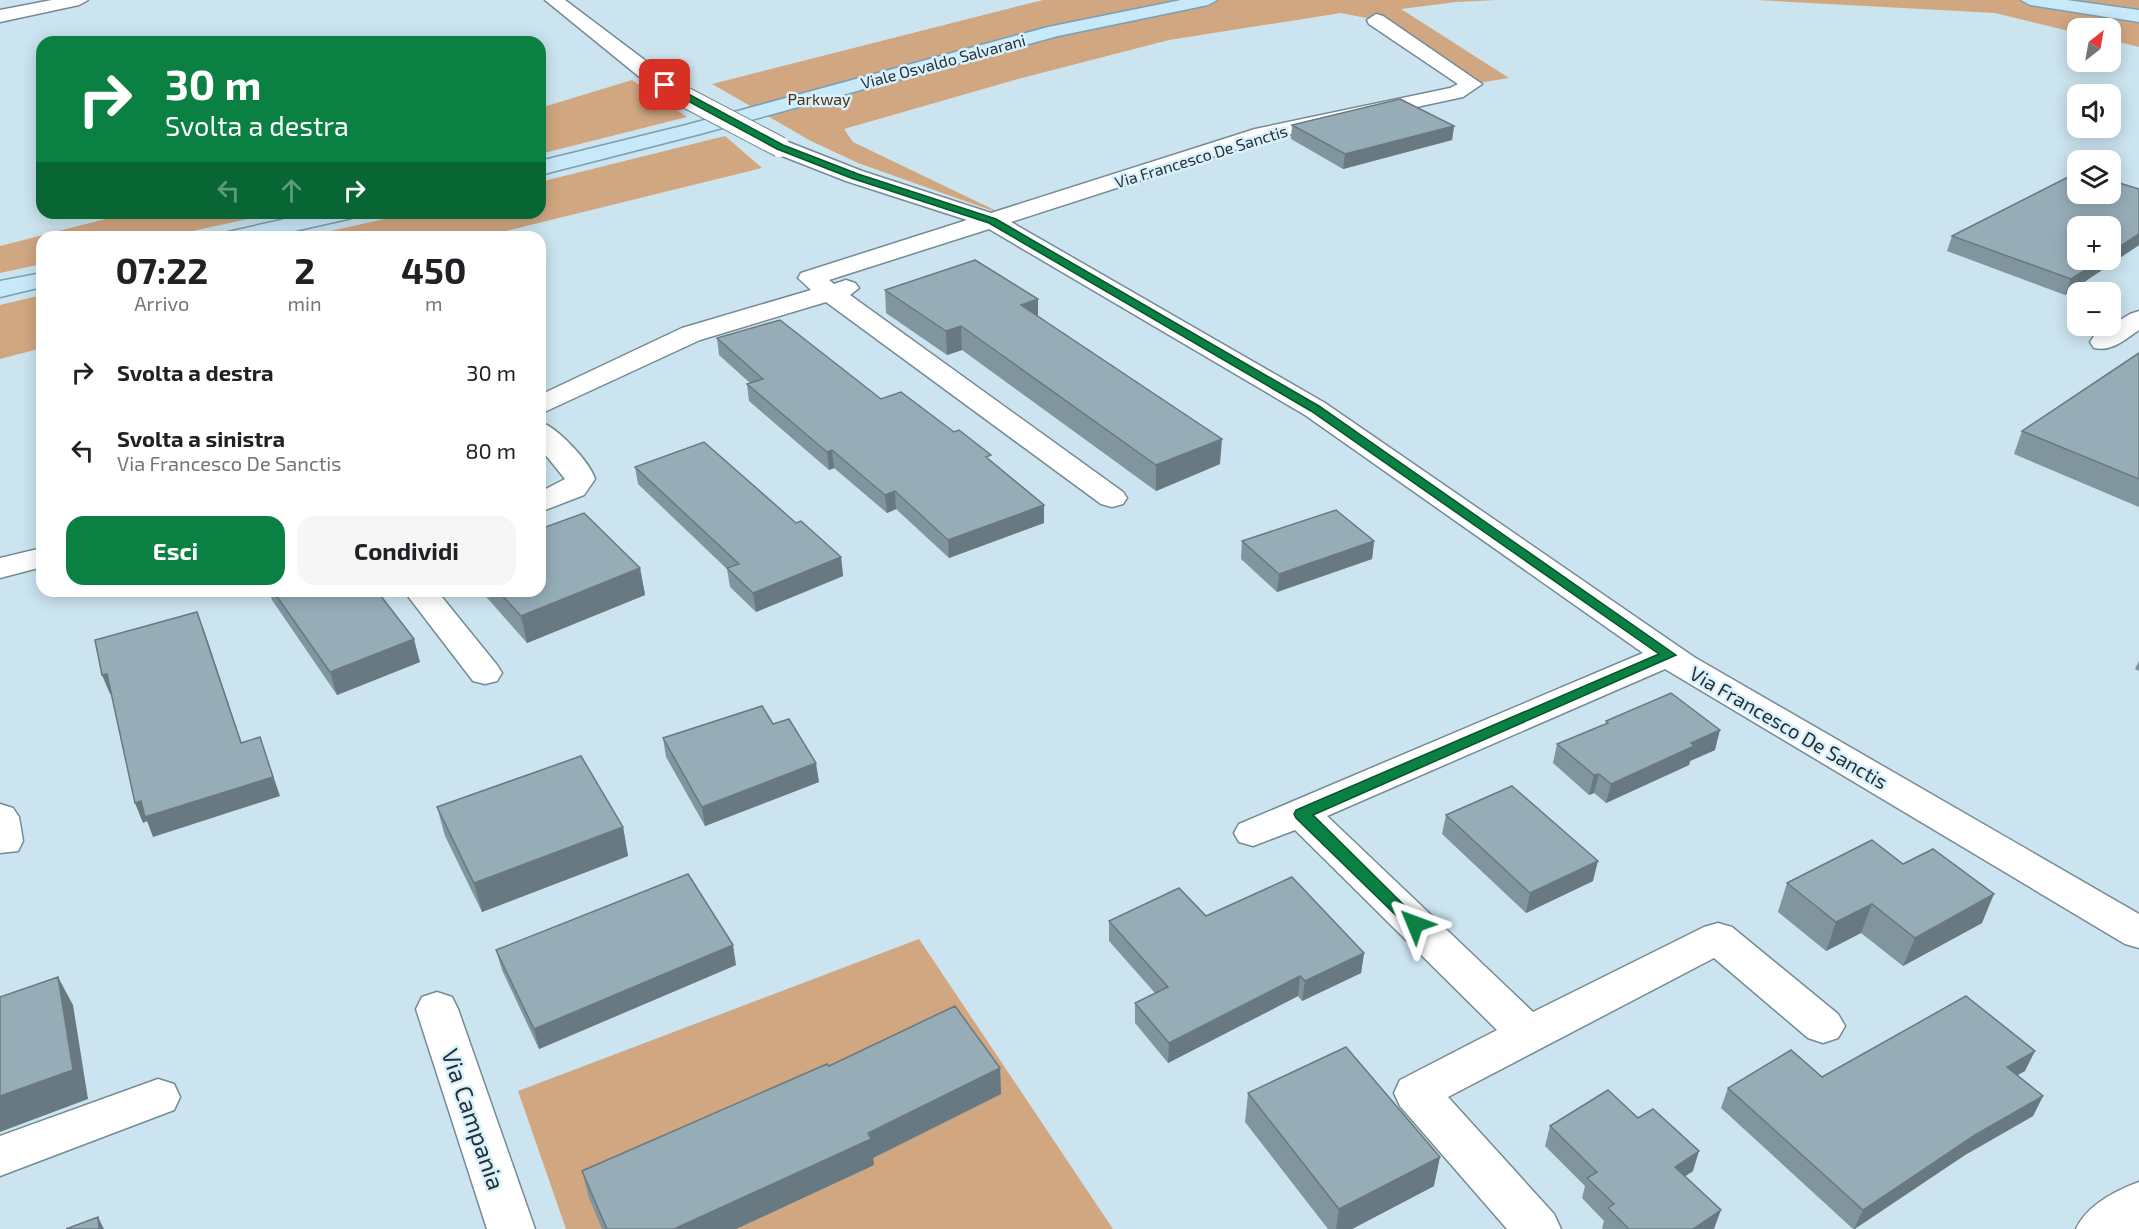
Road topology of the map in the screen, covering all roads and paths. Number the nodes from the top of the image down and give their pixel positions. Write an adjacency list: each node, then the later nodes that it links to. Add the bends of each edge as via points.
1 (79, 0): 5 (street)
2 (554, 0): 10 (street, Via Francesco De Sanctis, bridge, via 649,75 780,147)
3 (1208, 0): 8 (main road, Viale Osvaldo Salvarani, via 1055,31)
4 (2030, 0): 6 (main road)
5 (0, 16)
6 (2139, 16)
7 (1376, 20): 10 (street, Via Francesco De Sanctis, via 1473,84 1456,93 1263,134)
8 (546, 166)
9 (318, 219): 11 (main road)
10 (1004, 228): 14 (street, via 810,278); 24 (street, Via Francesco De Sanctis, via 1315,409)
11 (263, 231)
12 (36, 281): 13 (main road)
13 (0, 289)
14 (830, 292): 17 (street, via 691,334); 19 (street)
15 (2139, 319): 16 (street)
16 (2103, 342)
17 (546, 403)
18 (546, 437): 20 (street, via 580,479 573,489)
19 (1112, 498)
20 (546, 500)
21 (36, 559): 22 (street)
22 (0, 568)
23 (425, 597): 25 (street)
24 (1669, 655): 26 (street); 28 (street, Via Francesco De Sanctis)
25 (485, 673)
26 (1302, 814): 27 (street); 31 (street)
27 (1252, 833)
28 (2139, 933)
29 (437, 1009): 35 (street, Via Campania)
30 (1823, 1026): 31 (street, via 1718,938)
31 (1528, 1034): 36 (street, via 1416,1093)
32 (158, 1097): 33 (street)
33 (0, 1156)
34 (2139, 1203): 37 (street)
35 (511, 1229)
36 (1537, 1229)
37 (2100, 1229)

